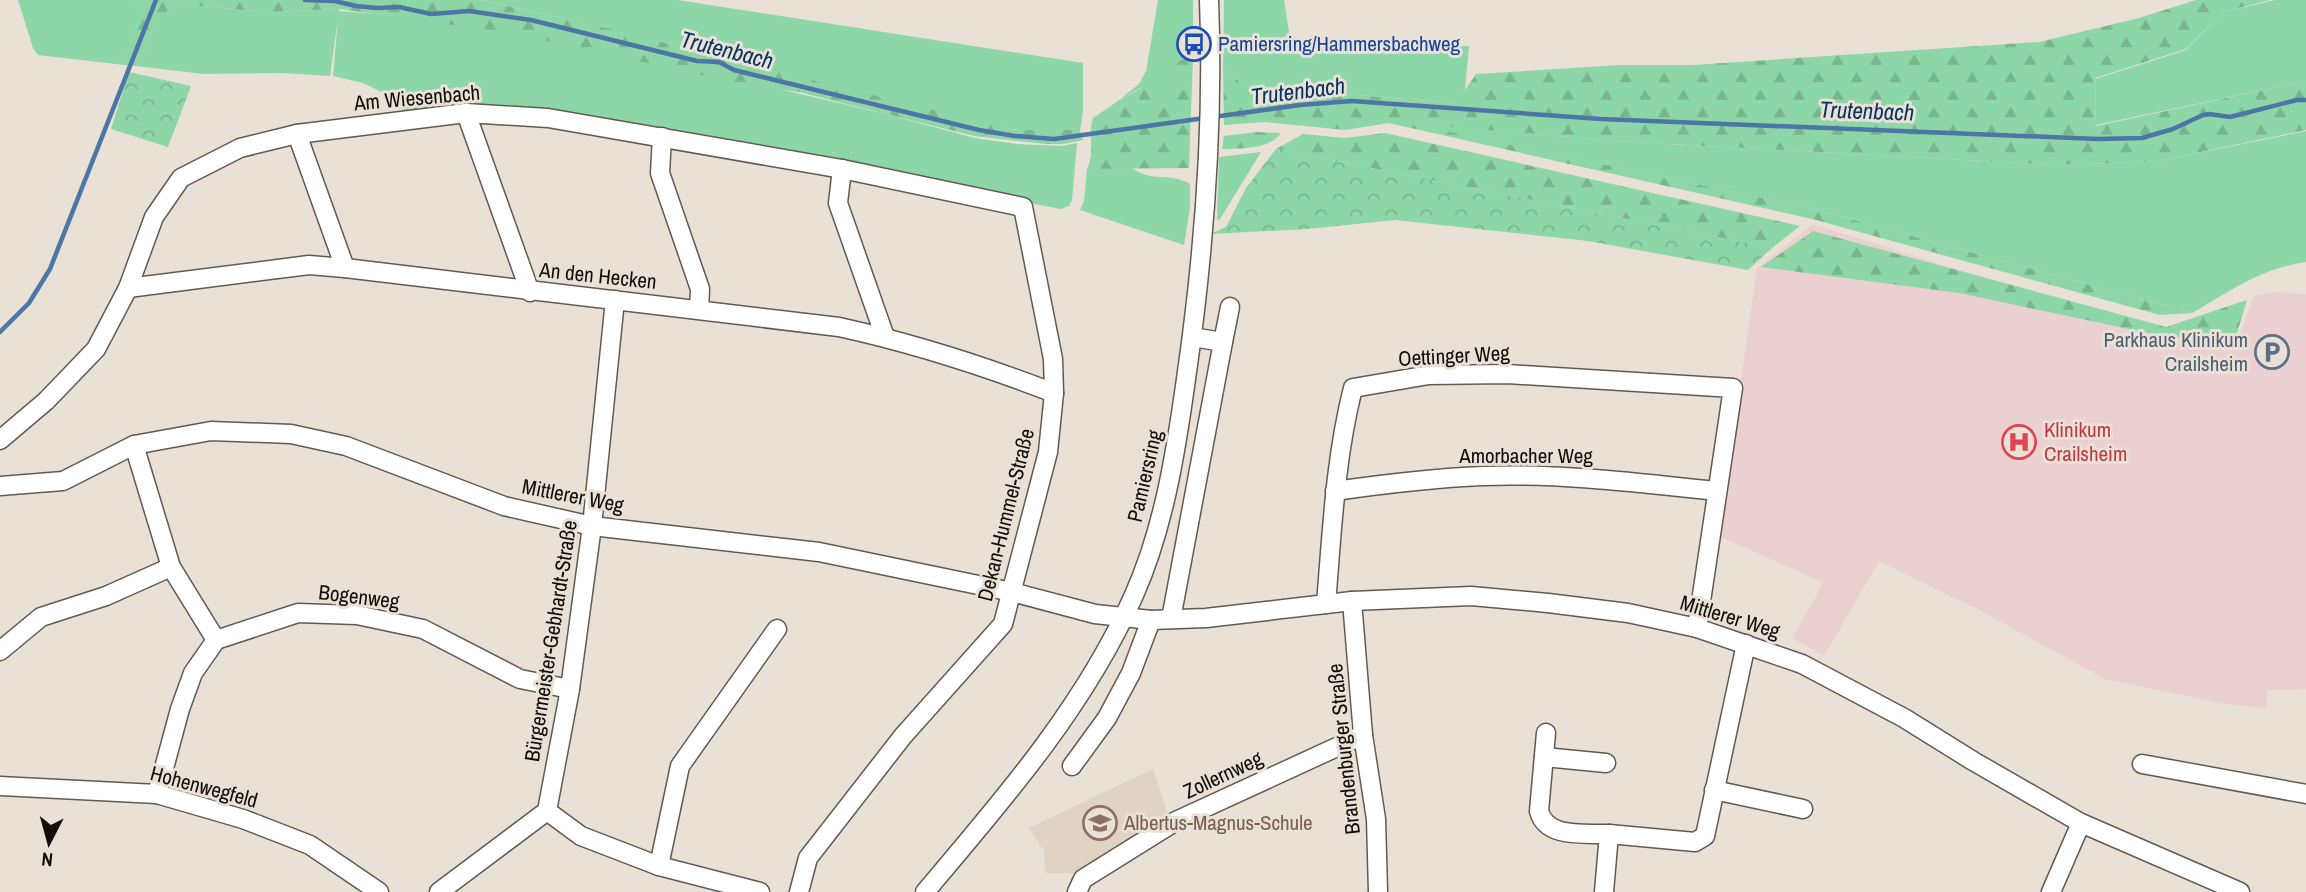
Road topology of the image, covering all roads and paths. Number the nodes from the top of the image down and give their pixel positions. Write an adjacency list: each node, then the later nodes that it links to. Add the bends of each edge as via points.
1 (1209, 0): 14 (street, Pamiersring, via 1209,144)
2 (466, 113): 3 (street, Am Wiesenbach); 4 (street, Am Wiesenbach, via 548,118); 9 (street)
3 (297, 134): 7 (street); 8 (street, Am Wiesenbach, via 240,148 181,178 153,217)
4 (662, 137): 5 (street, Am Wiesenbach); 12 (street, via 660,173 700,289)
5 (842, 169): 6 (street, Am Wiesenbach); 13 (street, via 838,203)
6 (1023, 206): 16 (street, Dekan-Hummel-Straße, via 1053,359)
7 (345, 268): 8 (street, An den Hecken, via 309,265); 9 (street, An den Hecken)
8 (128, 288): 17 (street, Am Wiesenbach, via 96,349)
9 (530, 292): 10 (street, An den Hecken)
10 (615, 300): 12 (street, An den Hecken); 22 (street, Bürgermeister-Gebhardt-Straße)
11 (1230, 307): 15 (street)
12 (699, 310): 13 (street, An den Hecken)
13 (885, 337): 16 (street, An den Hecken, via 993,369)
14 (1192, 337): 15 (street); 27 (street, Pamiersring, via 1166,491 1152,548)
15 (1223, 342): 28 (street)
16 (1054, 393): 24 (street, Dekan-Hummel-Straße, via 1048,452)
17 (0, 440)
18 (134, 445): 19 (street, Mittlerer Weg, via 63,481); 22 (street, Mittlerer Weg, via 211,431 290,434 346,446 504,506); 23 (street)
19 (0, 485)
20 (1335, 491): 21 (street, Amorbacher Weg, via 1486,476 1601,479); 21 (street, Oettinger Weg, via 1353,388 1429,375 1507,374 1733,388); 26 (street, Oettinger Weg)
21 (1716, 491): 30 (street)
22 (592, 526): 24 (street, Mittlerer Weg, via 819,552); 35 (street, Bürgermeister-Gebhardt-Straße)
23 (172, 567): 32 (street); 34 (street, via 106,596 41,617)
24 (1012, 592): 27 (street, Mittlerer Weg); 54 (street, Dekan-Hummel-Straße, via 1003,624 903,736 808,858)
25 (1352, 601): 26 (street, Mittlerer Weg); 30 (street, Mittlerer Weg, via 1471,596 1628,613); 37 (street, Brandenburger Straße)
26 (1326, 604): 28 (street, Mittlerer Weg)
27 (1124, 617): 29 (street, Mittlerer Weg); 55 (street, Pamiersring, via 1058,725)
28 (1171, 619): 29 (street, Mittlerer Weg)
29 (1151, 620): 41 (street, via 1107,718)
30 (1697, 628): 33 (street, Mittlerer Weg)
31 (777, 629): 50 (street, via 680,766)
32 (216, 640): 35 (street, Bogenweg, via 298,613 357,615 423,629 520,679); 44 (street, via 193,673)
33 (1746, 644): 43 (street); 48 (street, Mittlerer Weg, via 1802,664 1904,718)
34 (0, 651)
35 (570, 689): 47 (street, Bürgermeister-Gebhardt-Straße)
36 (1546, 733): 38 (street)
37 (1363, 735): 56 (street, Zollernweg, via 1176,821 1083,878); 57 (street, Brandenburger Straße, via 1377,819)
38 (1544, 757): 39 (street); 49 (street, via 1542,821 1556,831)
39 (1606, 762)
40 (2142, 764): 45 (street)
41 (1072, 766)
42 (0, 786): 44 (street, Hohenwegfeld)
43 (1714, 790): 46 (street); 49 (street, via 1705,835 1695,842)
44 (157, 794): 51 (street, Hohenwegfeld, via 310,845)
45 (2306, 794)
46 (1803, 809)
47 (547, 811): 50 (street, via 581,836); 52 (street)
48 (2081, 823): 59 (street); 60 (street, Mittlerer Weg)
49 (1609, 834): 58 (street)
50 (659, 866): 53 (street)
51 (379, 892)
52 (439, 892)
53 (761, 892)
54 (799, 892)
55 (925, 892)
56 (1077, 892)
57 (1378, 892)
58 (1604, 892)
59 (2051, 892)
60 (2241, 892)

